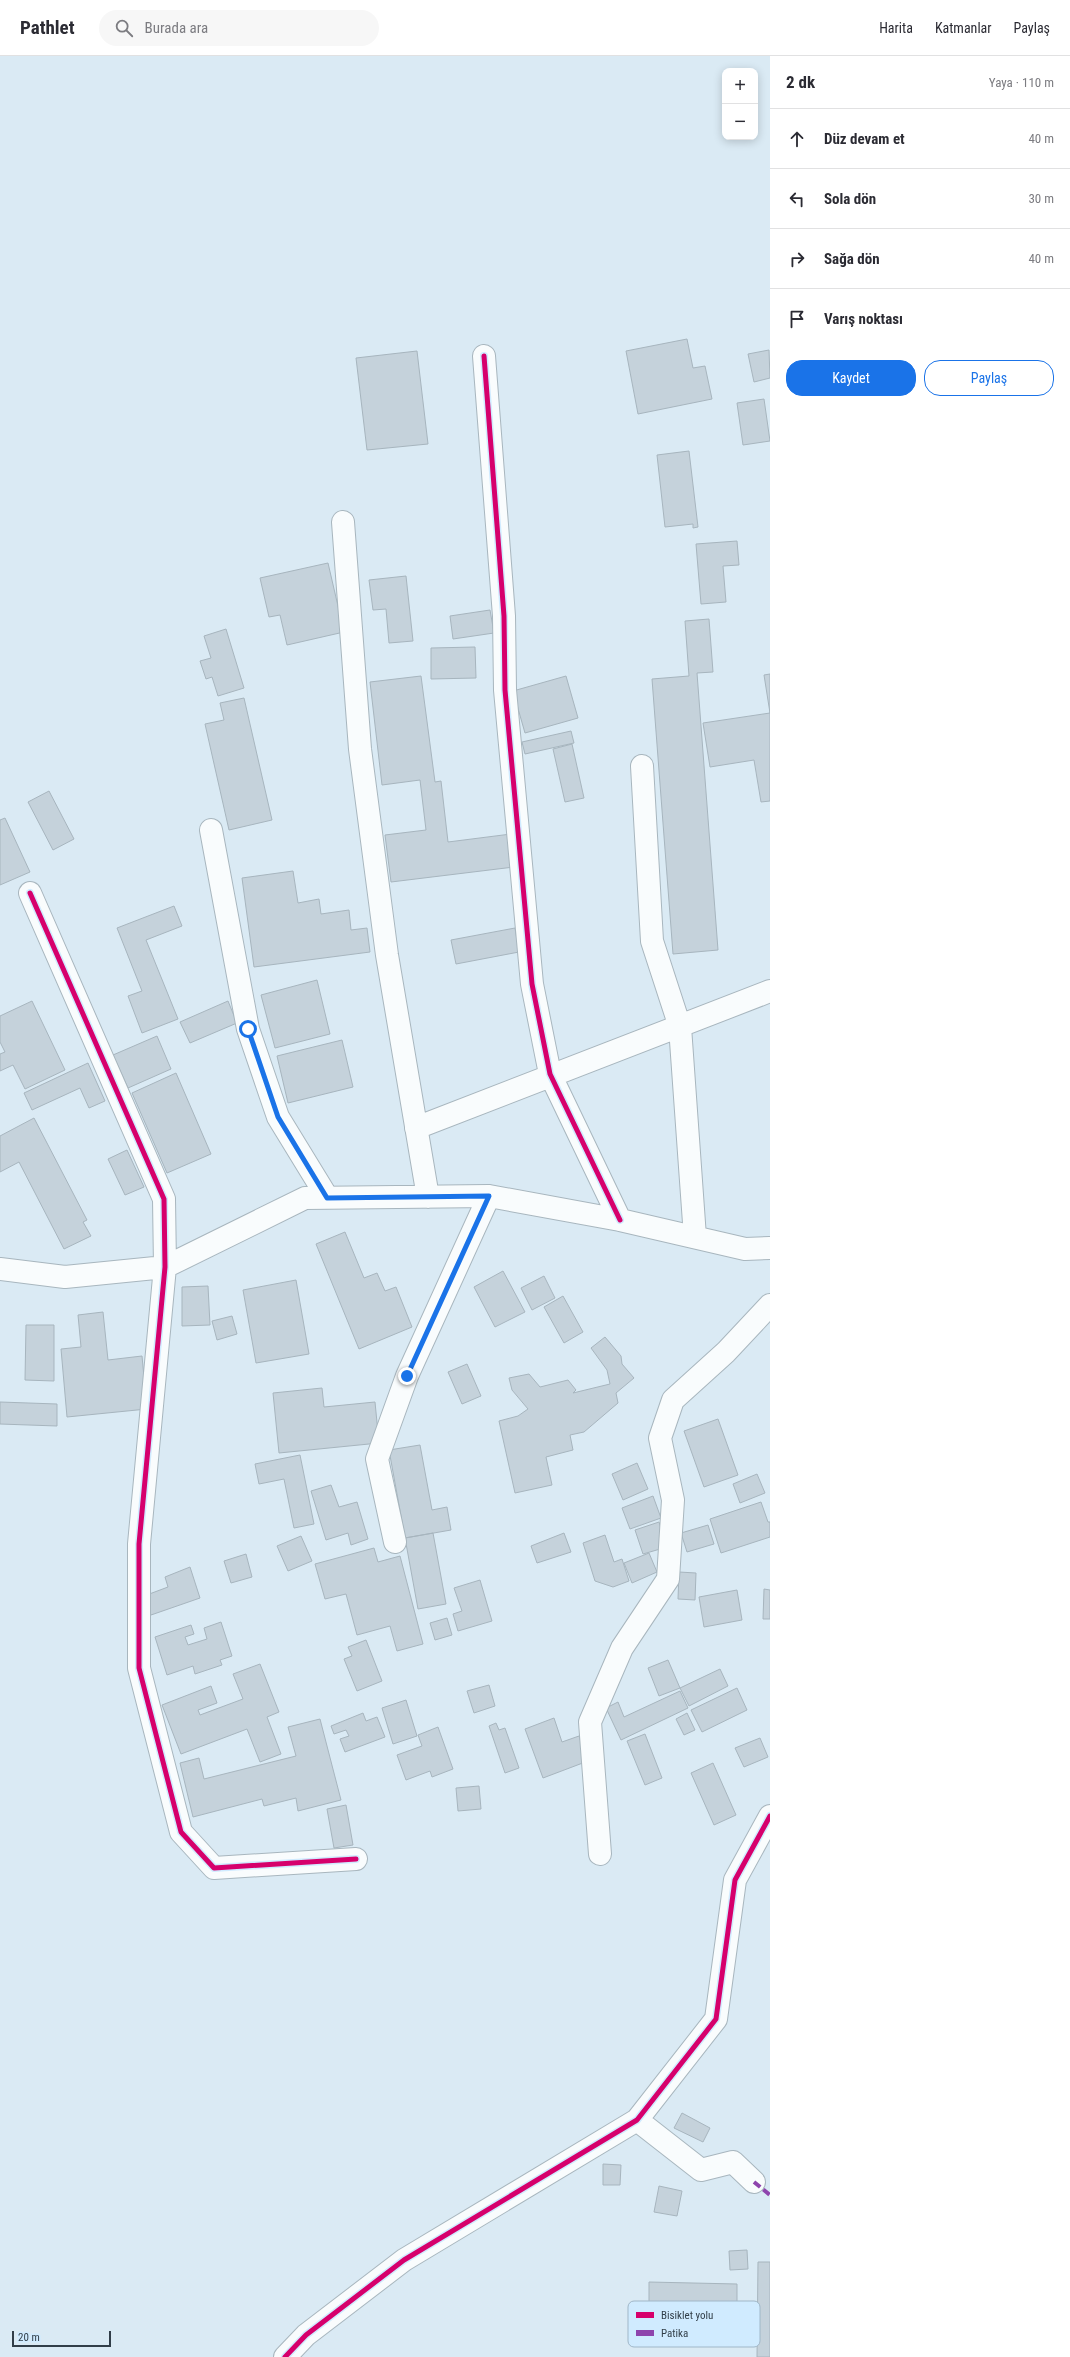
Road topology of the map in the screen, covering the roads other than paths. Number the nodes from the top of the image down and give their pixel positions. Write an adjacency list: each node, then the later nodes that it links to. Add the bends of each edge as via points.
1 (484, 356): 8 (street, via 504,616 505,690 531,976)
2 (343, 522): 9 (street, via 360,749 387,955)
3 (642, 766): 7 (street, via 652,941)
4 (211, 830): 12 (street, via 248,1029 278,1117)
5 (30, 893): 16 (street, via 164,1199)
6 (770, 991): 7 (street)
7 (680, 1027): 8 (street); 14 (street)
8 (550, 1074): 9 (street); 13 (street)
9 (416, 1128): 11 (street)
10 (489, 1196): 11 (street); 13 (street); 19 (street, via 407,1376 377,1459)
11 (428, 1197): 12 (street)
12 (327, 1198): 16 (street, via 305,1198)
13 (620, 1220): 14 (street)
14 (695, 1237): 15 (street, via 745,1249)
15 (770, 1248)
16 (165, 1267): 17 (street, via 65,1277); 22 (street, via 139,1544 139,1668 181,1832 214,1868)
17 (0, 1268)
18 (770, 1305): 21 (street, via 726,1352 673,1400 660,1438 673,1500 668,1579 622,1648 590,1722)
19 (395, 1542)
20 (770, 1816): 23 (street, via 735,1880 716,2019)
21 (600, 1854)
22 (356, 1860)
23 (637, 2120): 24 (street, via 701,2170 733,2162); 25 (street, via 404,2260 306,2335)
24 (754, 2182)
25 (285, 2357)

